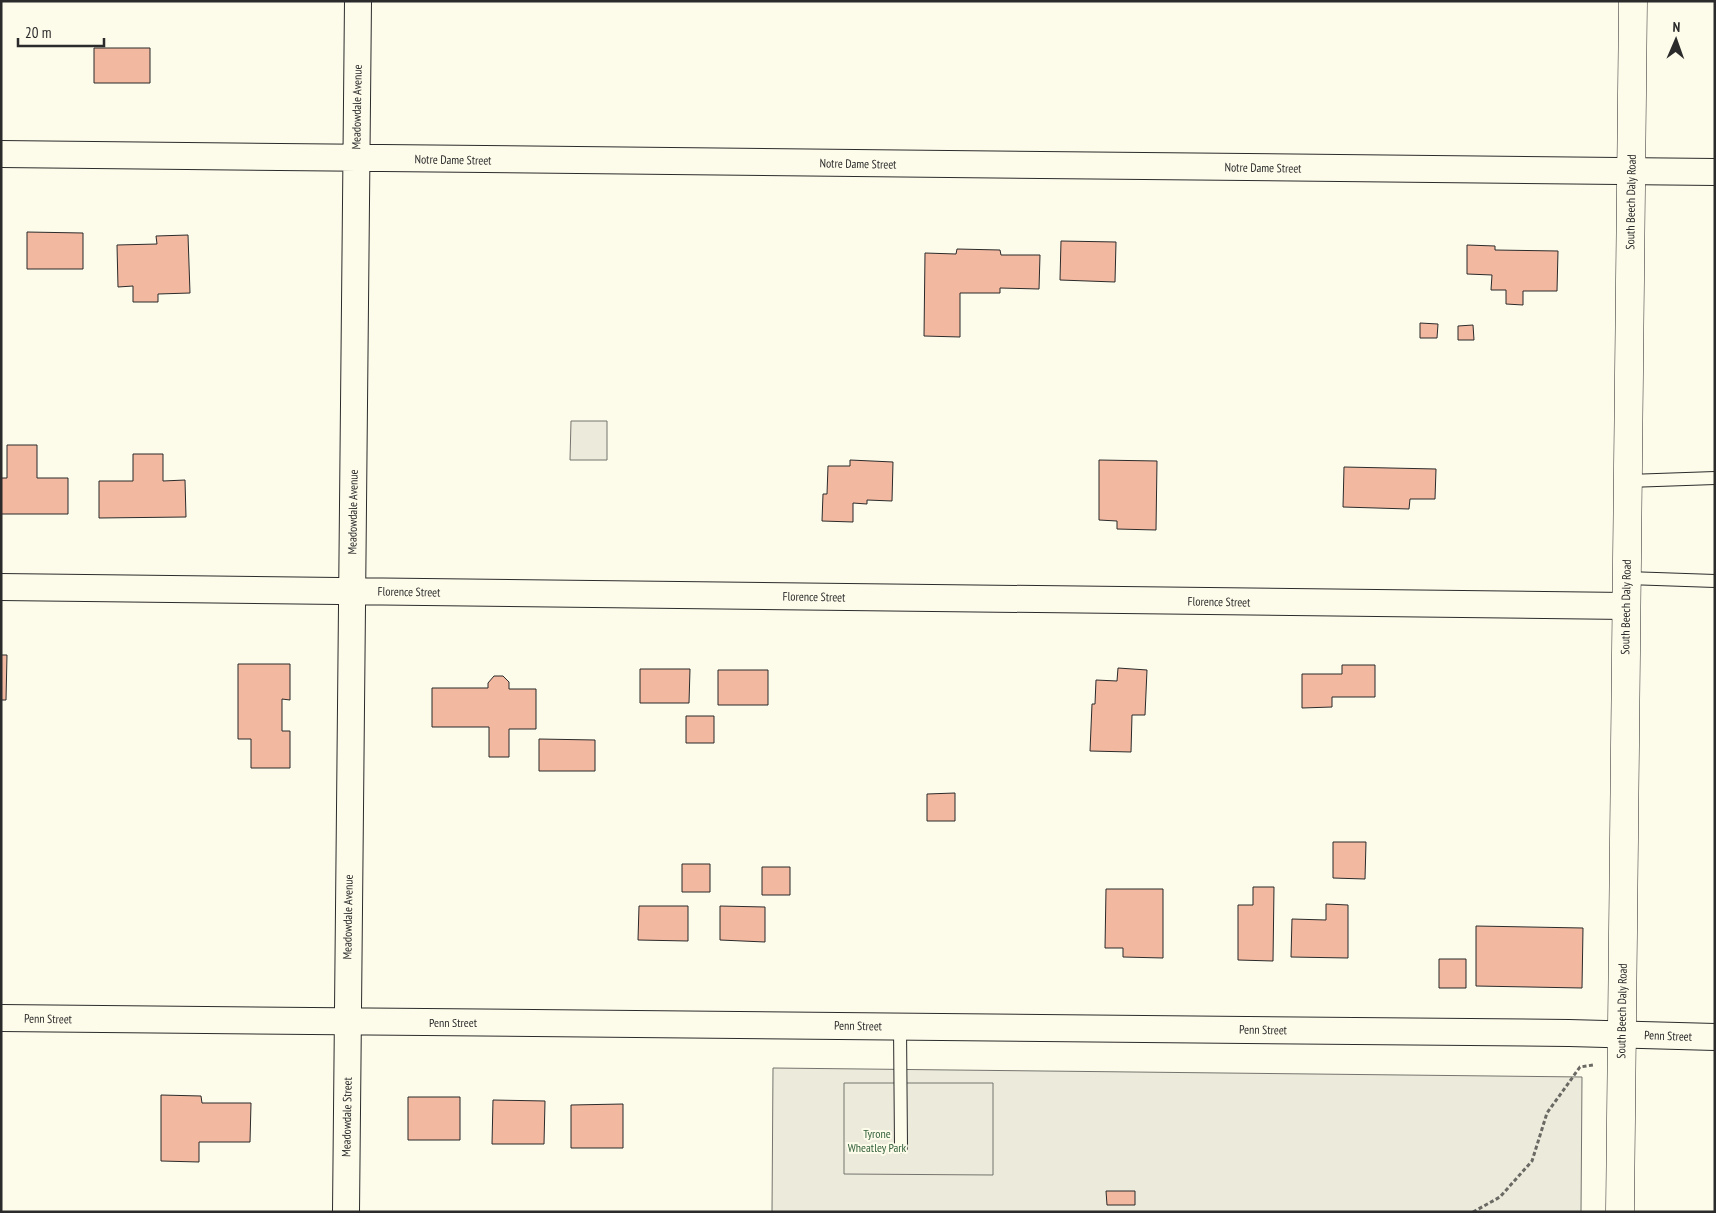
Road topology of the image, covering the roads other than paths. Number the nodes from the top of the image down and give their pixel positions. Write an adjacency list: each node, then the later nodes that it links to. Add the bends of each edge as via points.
1 (358, 1): 4 (street, Meadowdale Avenue)
2 (1633, 1): 5 (main road, South Beech Daly Road)
3 (1, 154): 4 (street, Notre Dame Street)
4 (356, 159): 5 (street, Notre Dame Street); 12 (street, Meadowdale Avenue)
5 (1631, 172): 6 (street, Notre Dame Street); 8 (main road, South Beech Daly Road)
6 (1715, 172)
7 (1715, 478): 8 (lane)
8 (1628, 481): 9 (main road, South Beech Daly Road)
9 (1627, 578): 10 (lane); 13 (main road, South Beech Daly Road)
10 (1715, 581)
11 (1, 587): 12 (street, Florence Street)
12 (352, 592): 13 (street, Florence Street); 15 (street, Meadowdale Avenue)
13 (1626, 606): 17 (main road, South Beech Daly Road)
14 (1, 1018): 15 (street, Penn Street)
15 (347, 1022): 16 (street, Penn Street); 20 (street, Meadowdale Street)
16 (900, 1027): 17 (street, Penn Street); 19 (lane)
17 (1622, 1035): 18 (street, Penn Street); 21 (main road, South Beech Daly Road)
18 (1715, 1037)
19 (901, 1147)
20 (346, 1212)
21 (1620, 1212)

